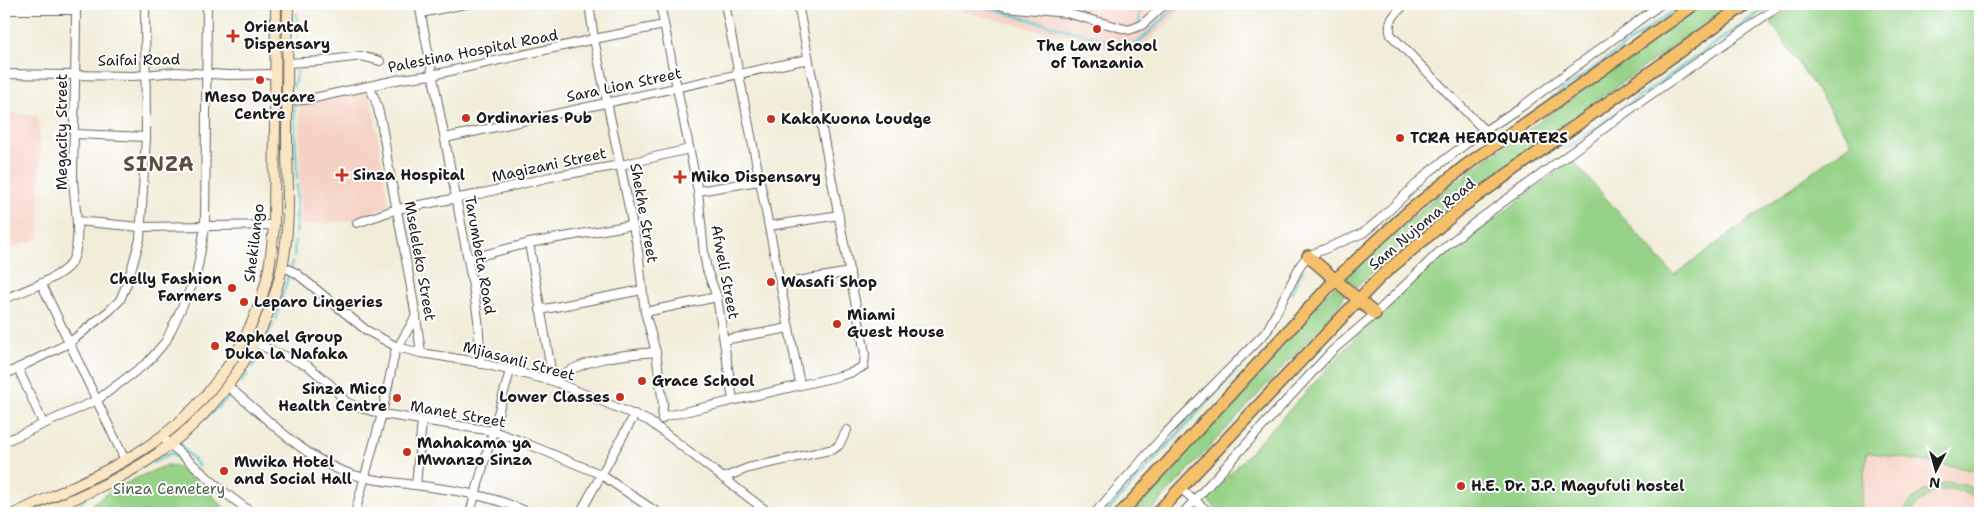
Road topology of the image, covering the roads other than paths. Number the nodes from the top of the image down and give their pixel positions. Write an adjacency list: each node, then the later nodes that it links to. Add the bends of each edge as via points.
1 (144, 4): 30 (street)
2 (208, 4): 26 (street)
3 (276, 4): 28 (main road, Shekilango)
4 (288, 4): 25 (main road, Shekilango)
5 (419, 4): 20 (street, Tarumbeta Road)
6 (466, 4): 20 (street)
7 (589, 4): 22 (street, Shekhe Street)
8 (660, 4): 21 (street, Afweli Street)
9 (725, 4): 31 (street)
10 (798, 4): 23 (street)
11 (995, 4): 12 (street, via 1066,13 1129,30 1142,25)
12 (1165, 4)
13 (1405, 4): 37 (street, via 1391,19 1391,35)
14 (1661, 4): 37 (street)
15 (1695, 4): 60 (main road, Sam Nujoma Road, via 1434,190)
16 (1746, 4): 66 (main road, Sam Nujoma Road, via 1466,204 1381,276)
17 (1782, 4): 70 (street, via 1473,224)
18 (76, 7): 19 (street); 29 (street, Megacity Street)
19 (4, 10)
20 (421, 13): 32 (street, Tarumbeta Road)
21 (664, 25): 22 (street, Palestina Hospital Road); 34 (street, Afweli Street)
22 (594, 39): 32 (street, Palestina Hospital Road); 36 (street, Shekhe Street)
23 (808, 59): 31 (street, Sara Lion Street); 47 (street)
24 (380, 61): 25 (street, via 362,56)
25 (287, 63): 35 (main road, Shekilango)
26 (206, 73): 28 (street, Saifai Road); 30 (street, Saifai Road); 54 (street)
27 (4, 74): 29 (street, Saifai Road)
28 (275, 74): 50 (main road, Shekilango)
29 (76, 75): 30 (street, Saifai Road); 38 (street, Megacity Street)
30 (146, 75): 39 (street)
31 (739, 75): 34 (street, Sara Lion Street); 43 (street)
32 (432, 76): 33 (street, Palestina Hospital Road); 40 (street, Tarumbeta Road)
33 (368, 86): 35 (street, Palestina Hospital Road); 46 (street, Mseleleko Street, via 374,96)
34 (676, 89): 36 (street, Sara Lion Street); 41 (street, Afweli Street)
35 (287, 101): 58 (main road, Shekilango, via 287,221)
36 (608, 102): 40 (street, Sara Lion Street); 42 (street, Shekhe Street)
37 (1485, 131): 56 (street, via 1429,172 1363,233)
38 (74, 134): 39 (street); 48 (street, Megacity Street)
39 (146, 137): 53 (street)
40 (445, 138): 45 (street, Tarumbeta Road)
41 (689, 149): 42 (street, Magizani Street); 44 (street, Afweli Street)
42 (621, 165): 45 (street, Magizani Street); 51 (street, Shekhe Street)
43 (759, 181): 44 (street); 52 (street)
44 (698, 191): 64 (street, Afweli Street, via 704,254)
45 (456, 198): 46 (street, Magizani Street); 57 (street, Tarumbeta Road)
46 (397, 209): 49 (street, Magizani Street); 69 (street, Mseleleko Street)
47 (839, 215): 52 (street); 59 (street)
48 (77, 222): 53 (street); 61 (street, Megacity Street, via 72,261 68,267)
49 (356, 223)
50 (274, 225): 54 (street); 95 (main road, Shekilango, via 263,293 246,336 197,406)
51 (632, 225): 55 (street); 63 (street, Shekhe Street)
52 (768, 226): 62 (street)
53 (140, 227): 54 (street); 73 (street, via 133,266 120,300)
54 (205, 227): 85 (street, via 196,278 166,341 138,371)
55 (529, 243): 57 (street); 67 (street)
56 (1308, 256): 60 (main road); 115 (street, via 1268,331 1167,432)
57 (468, 259): 78 (street, Tarumbeta Road, via 478,319)
58 (282, 266): 74 (main road, Shekilango, via 274,297); 75 (street, Mjiasanli Street, via 296,273 366,330)
59 (850, 272): 62 (street); 83 (street, via 866,353 864,366 853,372)
60 (1336, 280): 66 (main road); 116 (main road, Sam Nujoma Road)
61 (40, 283): 65 (street); 73 (street)
62 (780, 284): 71 (street)
63 (642, 290): 67 (street); 68 (street, Shekhe Street)
64 (717, 297): 68 (street); 72 (street, Afweli Street)
65 (4, 299)
66 (1359, 300): 70 (main road); 103 (main road, Sam Nujoma Road)
67 (540, 310): 82 (street)
68 (645, 312): 76 (street, Shekhe Street)
69 (417, 314): 75 (street); 77 (street, Mseleleko Street)
70 (1375, 314): 105 (street, via 1332,351)
71 (789, 328): 72 (street); 83 (street)
72 (724, 340): 86 (street, Afweli Street)
73 (69, 343): 79 (street); 85 (street)
74 (255, 343): 84 (main road, Shekilango); 87 (street, Manet Street, via 308,366 331,384 346,402)
75 (397, 347): 77 (street, Mjiasanli Street); 87 (street)
76 (656, 352): 82 (street, via 587,362); 89 (street, Shekhe Street)
77 (421, 353): 78 (street, Mjiasanli Street)
78 (481, 364): 80 (street, Mjiasanli Street)
79 (18, 368): 81 (street); 91 (street)
80 (510, 371): 82 (street, Mjiasanli Street); 94 (street)
81 (4, 375)
82 (553, 381): 88 (street, Mjiasanli Street)
83 (800, 384): 86 (street)
84 (227, 386): 97 (main road, Shekilango, via 196,422); 100 (street, via 315,456 339,470)
85 (97, 400): 91 (street); 98 (street)
86 (733, 400): 89 (street)
87 (382, 414): 90 (street, Manet Street); 100 (street)
88 (635, 414): 92 (street, Mjiasanli Street); 99 (street)
89 (662, 417): 92 (street, Shekhe Street)
90 (422, 421): 94 (street, Manet Street); 102 (street)
91 (44, 423): 96 (street)
92 (659, 427): 101 (street, Mjiasanli Street)
93 (847, 430): 101 (street, via 834,449 748,468)
94 (493, 431): 99 (street, Manet Street); 104 (street)
95 (162, 437): 97 (street); 98 (main road, Shekilango)
96 (4, 442)
97 (170, 445): 107 (main road, Shekilango, via 131,470); 108 (street)
98 (125, 460): 106 (main road, Shekilango)
99 (600, 474): 112 (street); 113 (street, Manet Street)
100 (365, 478): 102 (street); 109 (street)
101 (723, 478): 114 (street, Mjiasanli Street)
102 (416, 485): 104 (street)
103 (1180, 488): 105 (street); 117 (main road, Sam Nujoma Road)
104 (475, 494): 110 (street); 111 (street)
105 (1196, 499): 118 (street); 119 (street)
106 (16, 513)
107 (43, 513)
108 (252, 513)
109 (355, 513)
110 (470, 513)
111 (530, 513)
112 (580, 513)
113 (658, 513)
114 (768, 513)
115 (1095, 513)
116 (1120, 513)
117 (1157, 513)
118 (1183, 513)
119 (1210, 513)

